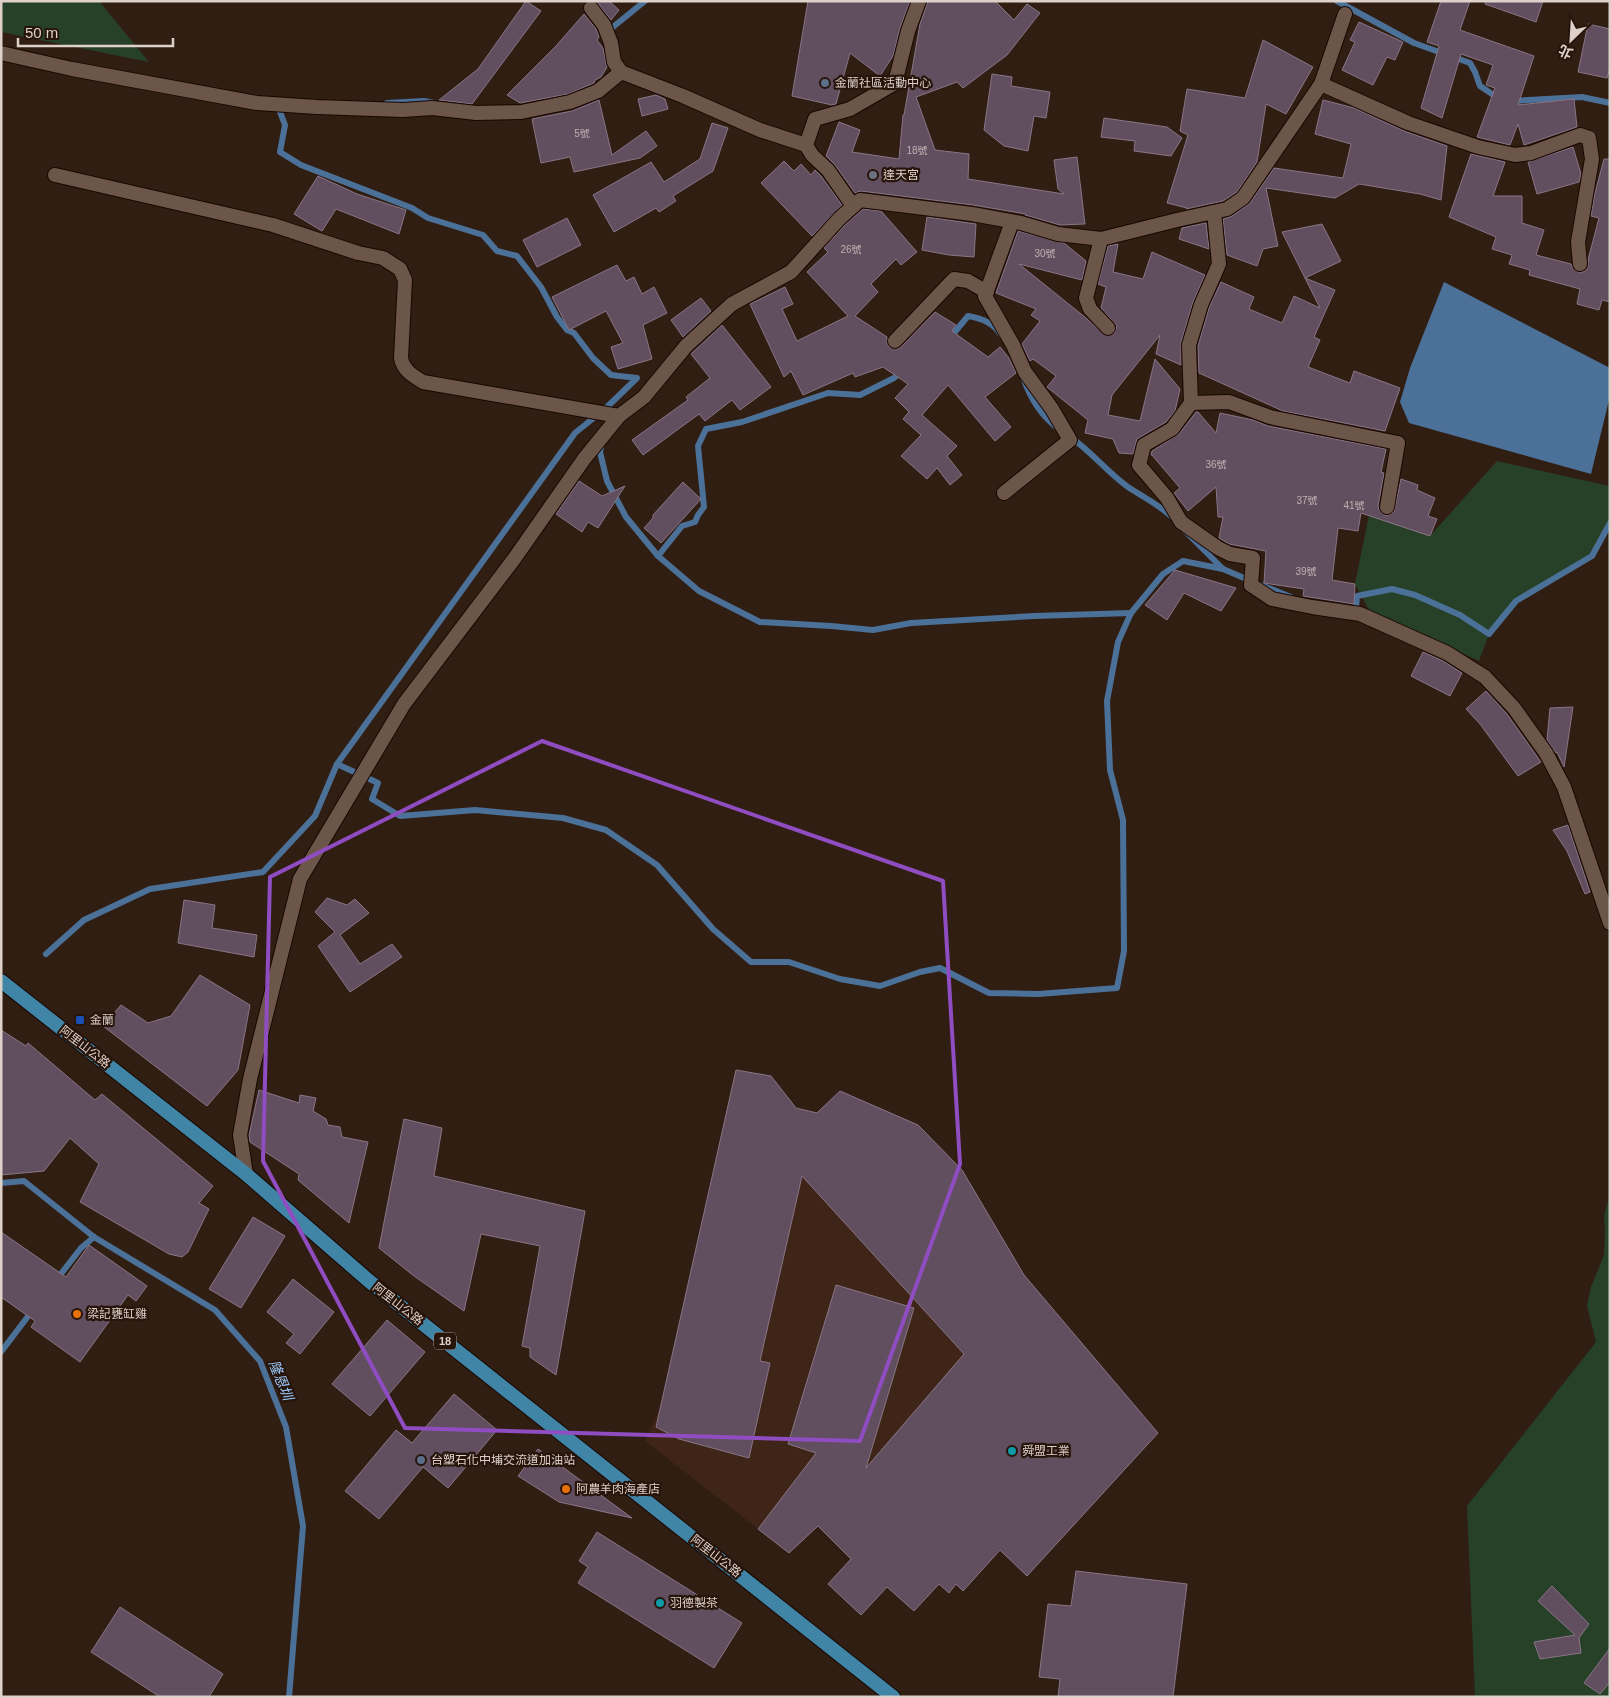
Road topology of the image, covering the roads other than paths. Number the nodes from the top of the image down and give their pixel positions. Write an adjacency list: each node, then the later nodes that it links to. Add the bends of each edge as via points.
1 (919, 1): 7 (street, via 895,83 850,109 815,119)
2 (591, 8): 5 (street, via 604,24 614,62)
3 (1345, 14): 6 (street)
4 (1, 53): 5 (street, via 258,103 394,110 432,108 476,113 522,112 570,102 598,91)
5 (621, 72): 7 (street, via 760,130)
6 (1321, 84): 10 (street, via 1243,198 1227,209); 13 (street, via 1408,123 1478,147 1515,155 1531,153 1580,136 1589,138 1592,159 1578,242)
7 (806, 145): 9 (street)
8 (55, 175): 18 (street, via 273,225 383,258 400,269 405,280 401,358 410,374 423,382)
9 (853, 206): 11 (street, via 860,200); 18 (street, via 791,272 732,304 686,346 644,397)
10 (1214, 212): 12 (street); 17 (street, via 1219,264 1201,305 1189,345)
11 (1012, 222): 12 (street, via 1058,234); 14 (street)
12 (1101, 239): 15 (street, via 1086,298 1090,309)
13 (1580, 264)
14 (986, 292): 16 (street, via 968,281 954,279); 19 (street, via 985,296 1025,372 1070,440)
15 (1108, 328)
16 (895, 340)
17 (1191, 403): 20 (street, via 1229,402 1270,417 1398,443); 21 (street, via 1172,429 1144,444 1140,465 1167,498 1181,522 1218,548 1253,558 1251,584 1272,598 1312,608 1360,614 1447,653 1485,677 1514,708 1546,753 1564,788)
18 (619, 416): 23 (street, via 404,704 300,879 250,1079 240,1135)
19 (1004, 494)
20 (1387, 507)
21 (1610, 923)
22 (1, 981): 23 (main road, 阿里山公路 / 18)
23 (246, 1174): 24 (main road, 阿里山公路 / 18, via 369,1281)
24 (893, 1697)

